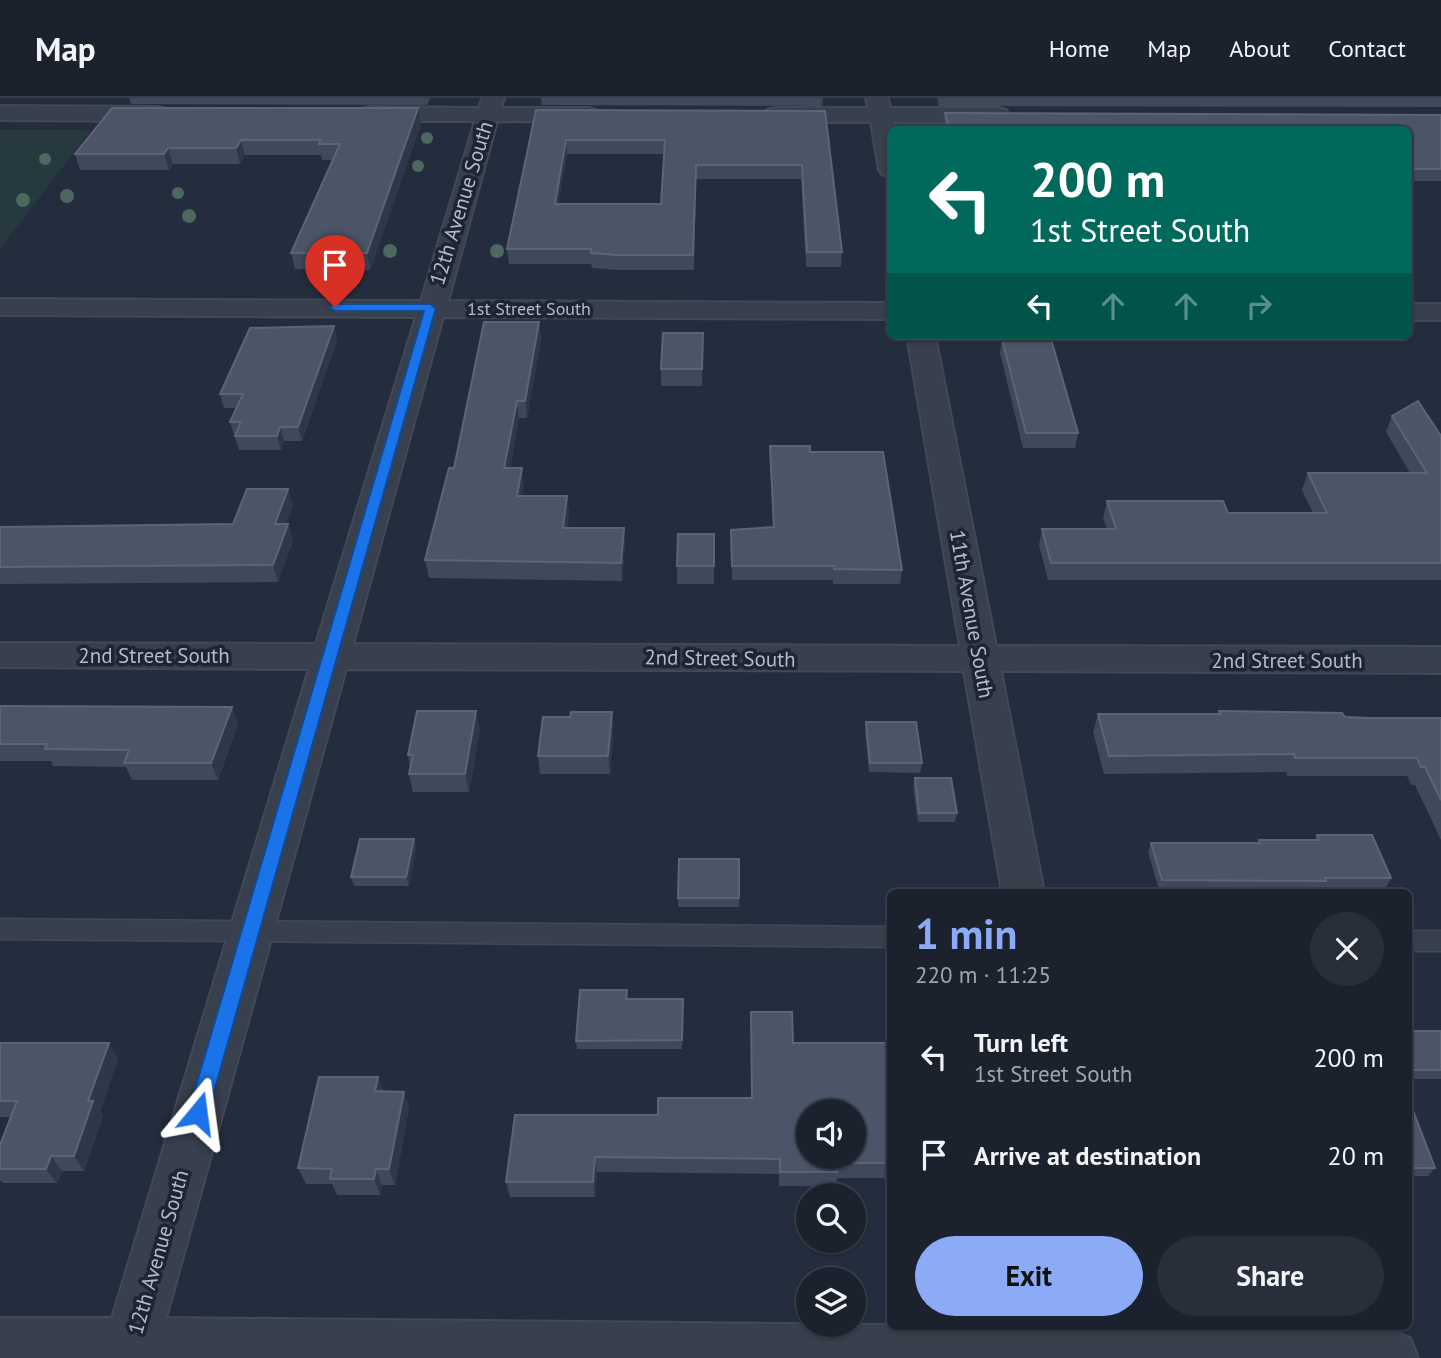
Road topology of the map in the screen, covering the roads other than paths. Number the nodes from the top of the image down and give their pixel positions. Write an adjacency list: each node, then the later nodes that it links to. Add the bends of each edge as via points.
1 (490, 106): 5 (street); 6 (street); 11 (street, 12th Avenue South)
2 (879, 106): 7 (street); 8 (street); 9 (street)
3 (0, 113): 4 (street)
4 (178, 114)
5 (343, 114)
6 (613, 115)
7 (751, 115)
8 (1022, 116)
9 (887, 149)
10 (0, 307): 11 (street, 1st Street South)
11 (430, 308): 12 (street, 1st Street South); 16 (street, 12th Avenue South)
12 (887, 311)
13 (1412, 312): 14 (street)
14 (1441, 312)
15 (922, 340): 18 (street, 11th Avenue South)
16 (330, 654): 17 (street, 2nd Street South); 18 (street, 2nd Street South); 22 (street, 12th Avenue South)
17 (0, 655)
18 (980, 660): 19 (street, 2nd Street South); 20 (street, 11th Avenue South)
19 (1441, 660)
20 (1022, 889)
21 (0, 929): 22 (lane)
22 (251, 930): 23 (lane); 28 (street, 12th Avenue South)
23 (887, 937)
24 (1412, 941): 25 (lane)
25 (1441, 941)
26 (0, 1346): 28 (street)
27 (1106, 1346): 28 (street); 29 (street)
28 (129, 1351)
29 (1390, 1358)

